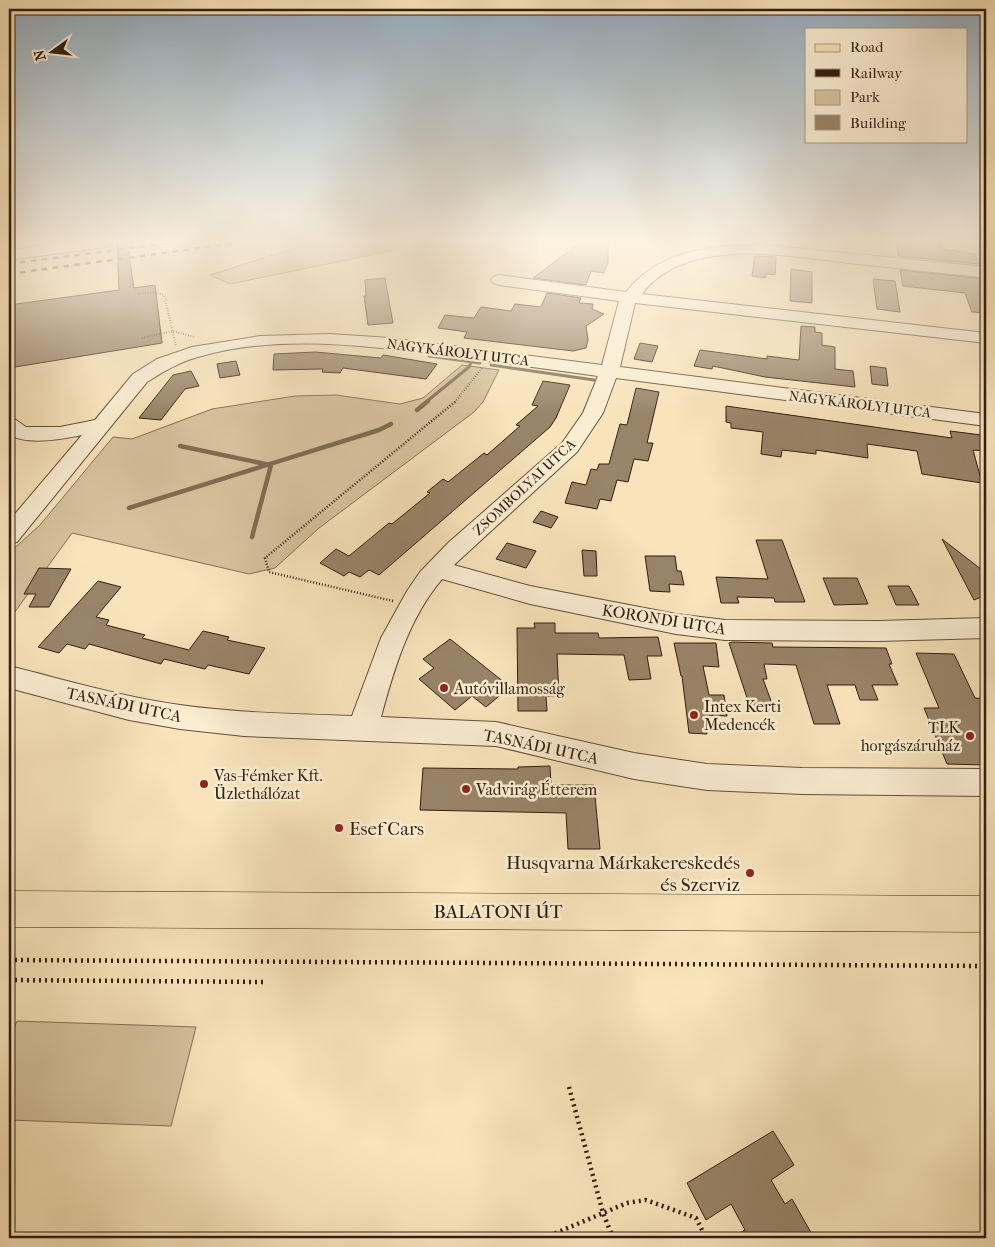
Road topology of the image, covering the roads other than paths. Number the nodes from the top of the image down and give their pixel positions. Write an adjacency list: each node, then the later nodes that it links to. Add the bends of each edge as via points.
1 (629, 300): 4 (street, ZSOMBOLYAI UTCA)
2 (655, 300): 3 (street)
3 (986, 338)
4 (608, 371): 5 (street, NAGYKÁROLYI UTCA); 7 (street, NAGYKÁROLYI UTCA, via 390,342 328,338 266,341 178,356 163,362 140,378); 9 (street, ZSOMBOLYAI UTCA, via 595,410 573,444)
5 (986, 420)
6 (9, 424): 7 (street, via 21,433 60,433)
7 (103, 424): 8 (street, NAGYKÁROLYI UTCA)
8 (9, 536)
9 (437, 569): 10 (street, KORONDI UTCA, via 530,595 676,624 725,630); 12 (street, ZSOMBOLYAI UTCA, via 411,605 389,646)
10 (986, 628)
11 (9, 677): 12 (street, TASNÁDI UTCA, via 180,718)
12 (363, 728): 13 (street, TASNÁDI UTCA, via 496,734 634,766 707,777)
13 (986, 783)
14 (9, 910): 15 (main road, BALATONI ÚT)
15 (986, 914)

